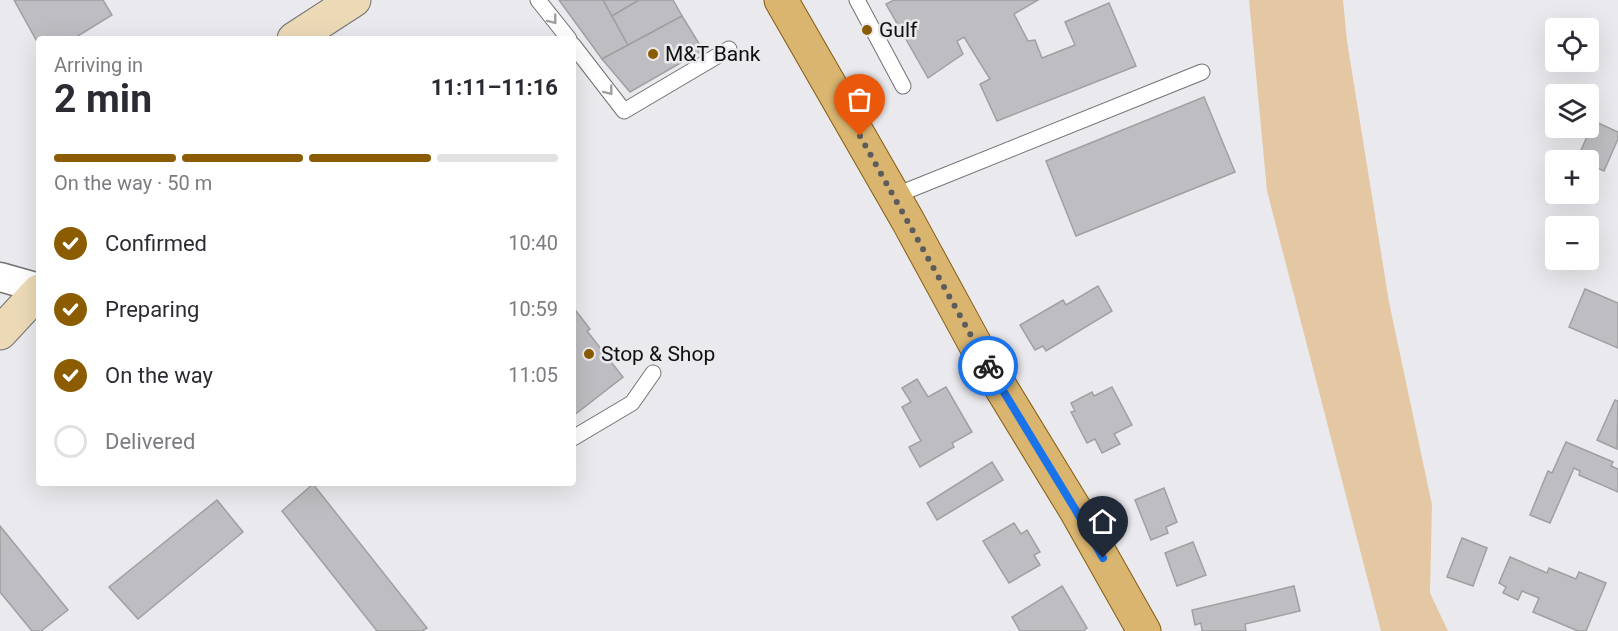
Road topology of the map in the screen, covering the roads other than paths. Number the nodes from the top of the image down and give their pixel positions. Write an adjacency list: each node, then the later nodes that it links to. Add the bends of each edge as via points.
1 (354, 0): 5 (main road)
2 (538, 0): 6 (lane, one-way to 6)
3 (781, 0): 11 (main road)
4 (857, 0): 10 (lane)
5 (299, 36)
6 (567, 36)
7 (576, 49): 8 (lane, one-way to 8, via 624,111)
8 (729, 49)
9 (1202, 72): 11 (lane)
10 (903, 86)
11 (894, 196): 18 (main road, via 981,355)
12 (0, 277): 13 (street)
13 (36, 288)
14 (36, 292): 15 (main road)
15 (0, 333)
16 (653, 373): 17 (lane, via 632,403)
17 (576, 436)
18 (1144, 631)

